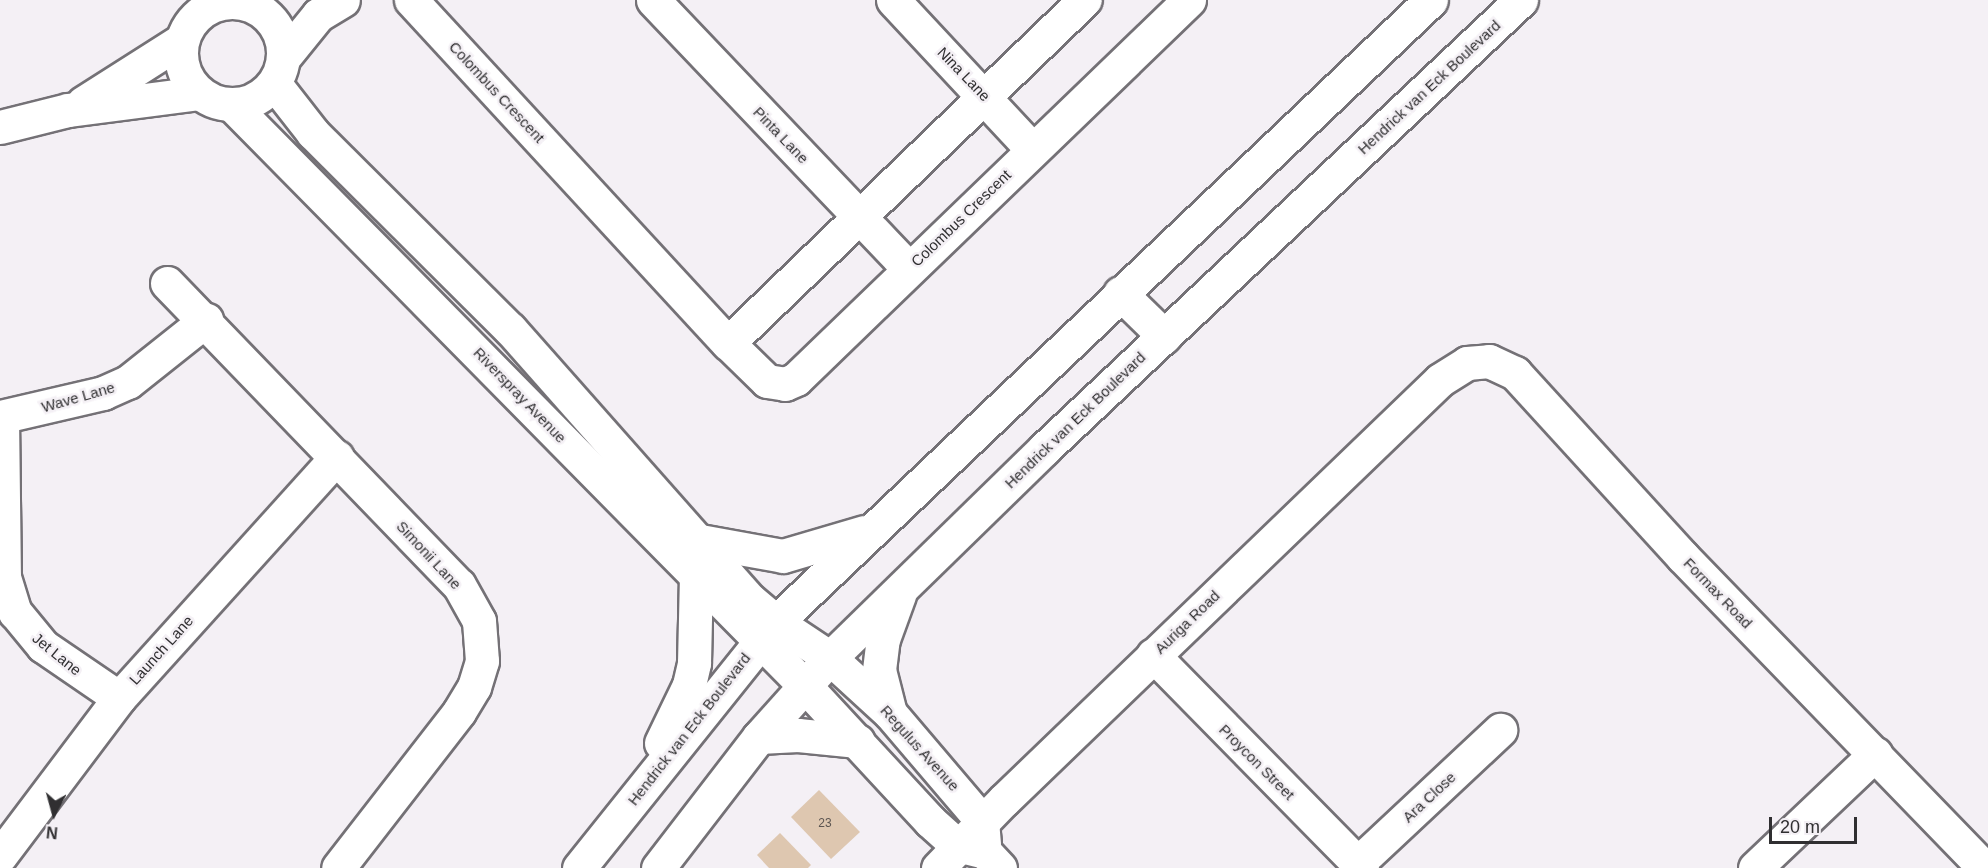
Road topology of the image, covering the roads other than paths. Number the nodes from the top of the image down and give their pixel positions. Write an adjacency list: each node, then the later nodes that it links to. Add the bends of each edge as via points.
1 (343, 0): 12 (street, via 318,15)
2 (411, 0): 27 (street, Colombus Crescent)
3 (653, 0): 19 (street, Pinta Lane)
4 (893, 0): 14 (street, Nina Lane)
5 (1085, 0): 14 (street)
6 (1189, 0): 18 (street, Colombus Crescent)
7 (1431, 0): 23 (street, Hendrick van Eck Boulevard)
8 (1521, 0): 26 (street, Hendrick van Eck Boulevard)
9 (223, 1): 10 (street); 11 (street, via 197,16)
10 (276, 6): 12 (street)
11 (182, 40): 13 (street, via 183,69); 16 (street, via 114,87)
12 (279, 70): 15 (street, via 248,102); 22 (street, Riverspray Avenue, via 313,133)
13 (199, 93): 15 (street, via 214,102); 16 (street)
14 (985, 95): 18 (street, Nina Lane); 19 (street)
15 (231, 104): 24 (street, Riverspray Avenue)
16 (68, 110): 17 (street)
17 (0, 127)
18 (1032, 149): 20 (street, Colombus Crescent)
19 (859, 217): 20 (street, Pinta Lane); 27 (street)
20 (909, 269): 27 (street, Colombus Crescent, via 796,379 785,384 767,381)
21 (167, 283): 25 (street, Simonii Lane)
22 (467, 285): 24 (street); 28 (street, Riverspray Avenue)
23 (1120, 293): 26 (street); 34 (street, Hendrick van Eck Boulevard)
24 (441, 314): 30 (street, Riverspray Avenue)
25 (206, 320): 31 (street, Wave Lane, via 128,382 103,393); 32 (street, Simonii Lane)
26 (1164, 336): 37 (street, Hendrick van Eck Boulevard)
27 (728, 344)
28 (545, 368): 30 (street); 33 (street, Riverspray Avenue)
29 (1440, 380): 39 (street, Auriga Road); 47 (street, Formax Road, via 1476,361 1501,363 1515,373 1682,556)
30 (518, 392): 33 (street, Riverspray Avenue)
31 (1, 417): 42 (street, Jet Lane, via 4,577 15,612 43,646)
32 (337, 457): 42 (street, Launch Lane); 52 (street, Simonii Lane, via 459,585 479,621 482,640 474,687 459,712)
33 (656, 515): 35 (street, Riverspray Avenue); 36 (street, Riverspray Avenue)
34 (873, 529): 35 (street, via 783,556); 38 (street, Hendrick van Eck Boulevard)
35 (700, 541): 38 (street, Riverspray Avenue, via 750,600)
36 (696, 578): 38 (street, Riverspray Avenue); 48 (street, via 698,635 688,685)
37 (902, 588): 40 (street, Hendrick van Eck Boulevard); 43 (street, via 880,655 880,680)
38 (767, 631): 40 (street, Riverspray Avenue); 41 (street, Riverspray Avenue); 48 (street, Hendrick van Eck Boulevard)
39 (1153, 656): 49 (street, Auriga Road); 51 (street, Proycon Street)
40 (830, 657): 41 (street, Hendrick van Eck Boulevard); 43 (street, Regulus Avenue)
41 (806, 687): 45 (street, Hendrick van Eck Boulevard); 46 (street)
42 (119, 698): 50 (street, Launch Lane)
43 (890, 713): 49 (street, Regulus Avenue)
44 (1500, 730): 51 (street, Ara Close)
45 (759, 737): 46 (street, via 798,735); 54 (street, Hendrick van Eck Boulevard)
46 (858, 741): 49 (street, via 930,821)
47 (1875, 754): 55 (street); 56 (street, Formax Road)
48 (629, 806): 53 (street, Hendrick van Eck Boulevard)
49 (972, 851)
50 (0, 856)
51 (1360, 866)
52 (338, 868)
53 (579, 868)
54 (658, 868)
55 (1755, 868)
56 (1984, 868)

